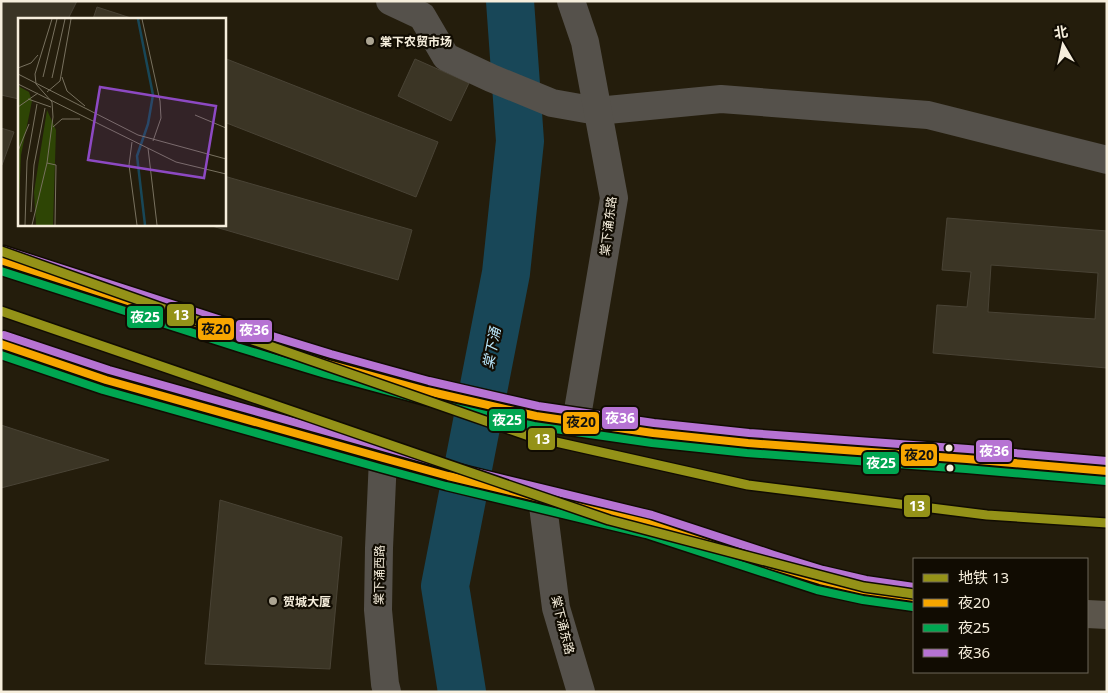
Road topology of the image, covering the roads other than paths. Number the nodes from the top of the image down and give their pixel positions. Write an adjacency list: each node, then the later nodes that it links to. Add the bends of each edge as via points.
1 (390, 1): 3 (street, via 422,16 446,56 552,103)
2 (571, 1): 3 (street, 棠下涌东路, via 585,42)
3 (597, 111): 4 (street, via 721,100 928,115); 7 (street, 棠下涌东路, via 614,198)
4 (1107, 160)
5 (1, 260): 7 (highway, via 328,364 427,391)
6 (1, 344): 8 (highway, via 106,380)
7 (576, 422): 9 (highway, via 748,443)
8 (383, 458): 10 (highway); 14 (street, 棠下涌西路, via 378,610)
9 (1107, 471)
10 (530, 496): 11 (highway, via 649,524 820,580); 15 (street, 棠下涌东路, via 556,608)
11 (913, 597)
12 (1088, 614): 13 (highway)
13 (1107, 615)
14 (387, 692)
15 (581, 692)

